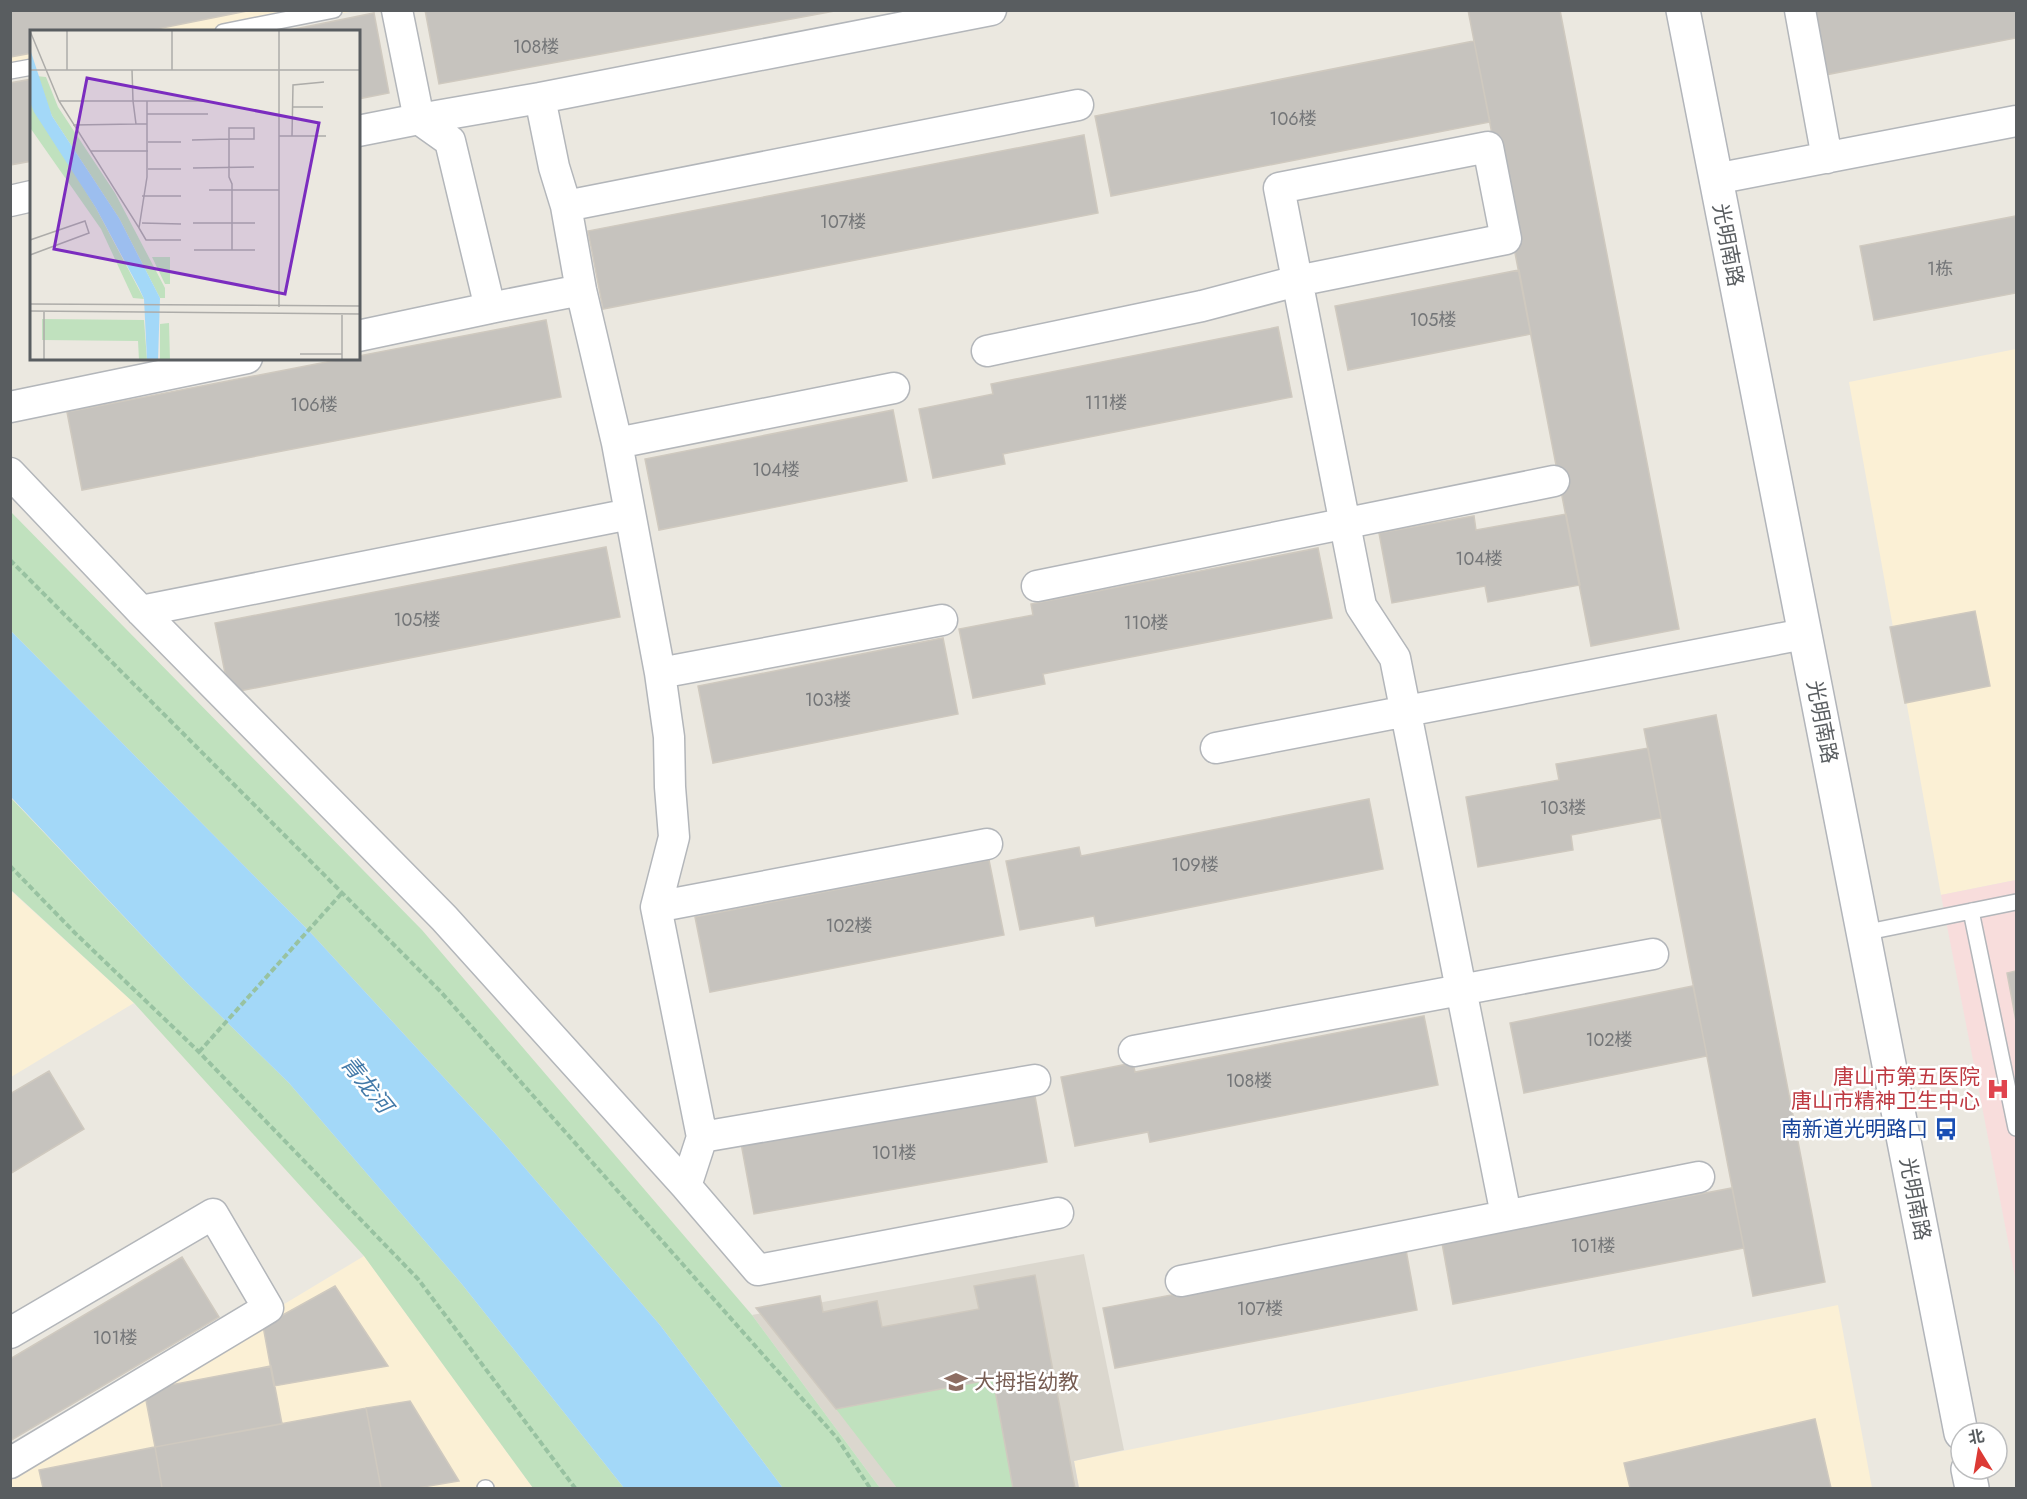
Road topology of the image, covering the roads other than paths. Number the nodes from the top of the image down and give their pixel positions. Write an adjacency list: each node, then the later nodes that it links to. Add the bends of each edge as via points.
1 (334, 10): 6 (lane)
2 (397, 10): 11 (street)
3 (991, 10): 9 (street)
4 (1683, 10): 15 (main road, 光明南路)
5 (1800, 10): 14 (street)
6 (233, 30)
7 (30, 67): 8 (lane)
8 (10, 71)
9 (540, 98): 11 (street); 18 (street)
10 (1078, 105): 18 (street)
11 (419, 119): 13 (street); 21 (street, via 450,141)
12 (2016, 121): 14 (street)
13 (360, 131)
14 (1827, 158): 15 (street)
15 (1715, 179): 35 (main road, 光明南路)
16 (30, 196): 17 (street)
17 (10, 201)
18 (566, 206): 20 (street)
19 (1297, 281): 19 (street, via 1506,239 1488,147 1279,188); 23 (street, via 1202,306); 31 (street)
20 (581, 290): 21 (street); 27 (street)
21 (490, 308): 22 (street)
22 (360, 336)
23 (987, 351)
24 (237, 360): 26 (street)
25 (894, 388): 27 (street)
26 (10, 407)
27 (616, 442): 30 (street)
28 (10, 473): 33 (street)
29 (1554, 481): 31 (street)
30 (630, 514): 33 (street); 36 (street)
31 (1344, 524): 32 (street); 37 (street, via 1360,606 1395,657)
32 (1037, 586)
33 (141, 611): 51 (street, via 444,918)
34 (942, 620): 36 (street)
35 (1804, 634): 37 (street); 43 (main road, 光明南路)
36 (660, 673): 41 (street, via 669,737 674,837)
37 (1406, 711): 38 (street); 45 (street)
38 (1216, 748)
39 (987, 843): 41 (street)
40 (2016, 902): 42 (lane)
41 (656, 907): 49 (street)
42 (1971, 911): 43 (lane); 48 (lane)
43 (1863, 933): 56 (main road, 光明南路)
44 (1653, 954): 45 (street)
45 (1462, 990): 46 (street); 53 (street)
46 (1134, 1051)
47 (1035, 1080): 49 (street)
48 (2016, 1128)
49 (702, 1137): 51 (street)
50 (1699, 1177): 53 (street)
51 (686, 1186): 52 (street, via 758,1270)
52 (1058, 1213)
53 (1506, 1215): 54 (street)
54 (1180, 1281)
55 (10, 1333): 57 (street, via 213,1214 268,1308)
56 (1959, 1421)
57 (10, 1463)

